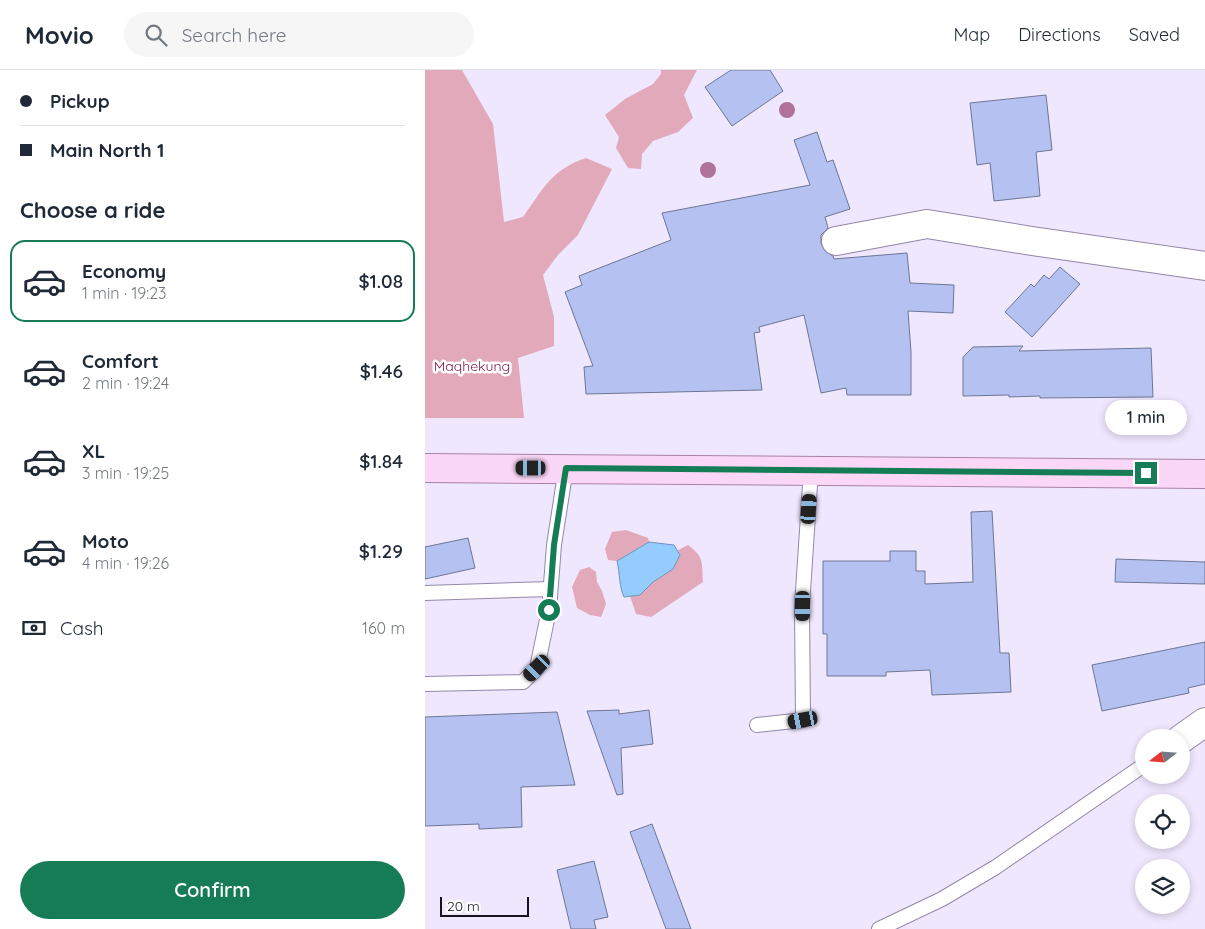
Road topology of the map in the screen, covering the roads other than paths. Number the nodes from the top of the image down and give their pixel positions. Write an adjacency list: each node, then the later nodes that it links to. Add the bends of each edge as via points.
1 (836, 241): 2 (street, via 927,224)
2 (1205, 266)
3 (425, 468): 4 (main road)
4 (566, 468): 5 (main road); 7 (lane)
5 (811, 470): 6 (main road); 11 (lane, via 803,606 803,720)
6 (1205, 474)
7 (550, 589): 8 (lane); 9 (lane, via 537,668 523,682)
8 (425, 593)
9 (425, 684)
10 (1205, 722): 12 (street)
11 (757, 725)
12 (1190, 733)
13 (1135, 771): 14 (lane, via 996,867 942,899)
14 (879, 929)

